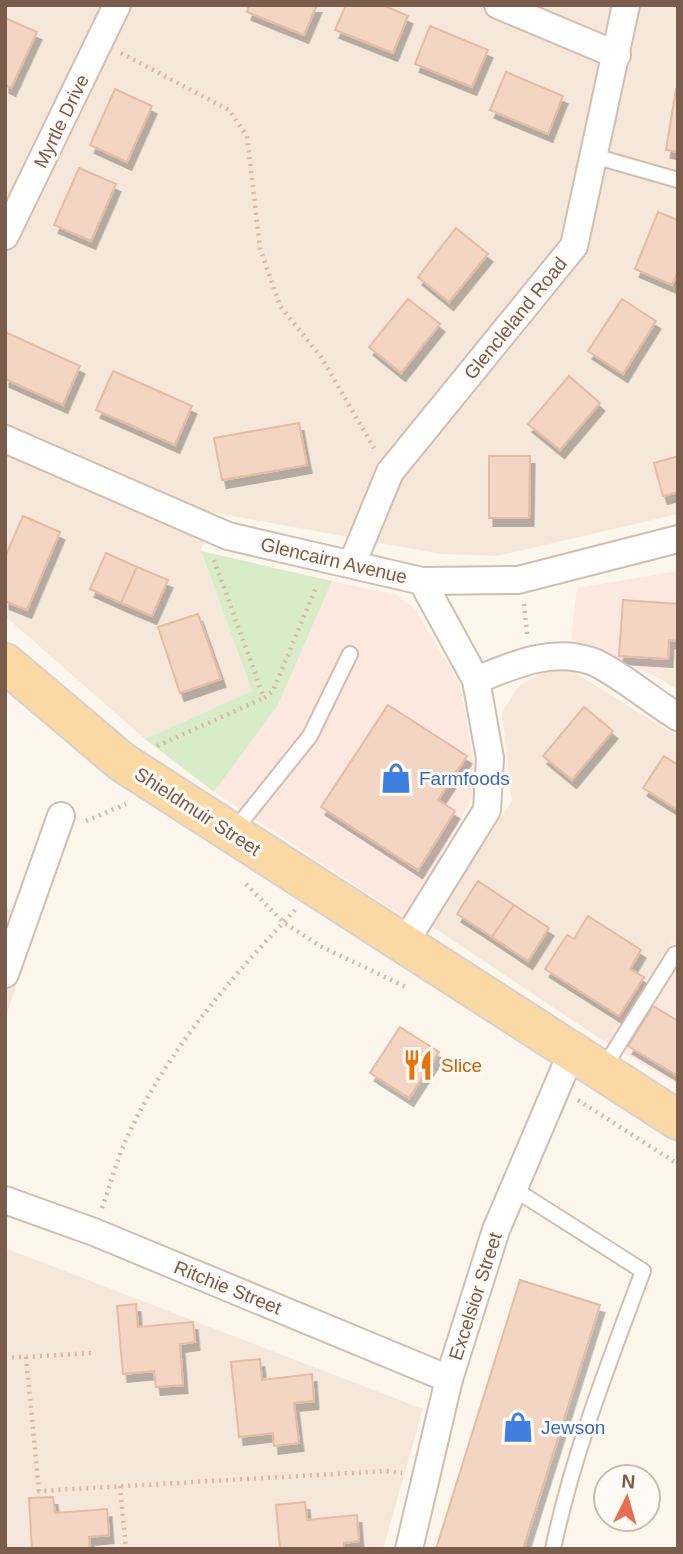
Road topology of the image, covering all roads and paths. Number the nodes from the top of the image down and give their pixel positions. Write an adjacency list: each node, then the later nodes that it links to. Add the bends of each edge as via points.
1 (117, 5): 4 (street, Myrtle Drive)
2 (498, 5): 5 (street)
3 (626, 5): 5 (street, Glencleland Road)
4 (99, 41): 8 (street, Myrtle Drive); 10 (path, via 229,110 247,136 260,248 280,306 321,357)
5 (617, 55): 6 (street, Glencleland Road)
6 (594, 156): 7 (lane); 10 (street, Glencleland Road, via 574,246)
7 (678, 180)
8 (5, 236)
9 (5, 439): 11 (street, Glencairn Avenue)
10 (390, 472): 13 (street, Glencleland Road)
11 (203, 526): 13 (street, Glencairn Avenue, via 228,536); 20 (path)
12 (678, 538): 14 (street, Glencairn Avenue)
13 (340, 561): 15 (street, Glencairn Avenue); 20 (path, via 274,691)
14 (518, 580): 15 (street, Glencairn Avenue); 17 (path)
15 (422, 581): 19 (street)
16 (350, 654): 24 (lane, via 310,736)
17 (528, 659): 19 (street); 21 (street, via 592,661)
18 (5, 663): 24 (main road, Shieldmuir Street, via 122,762)
19 (476, 680): 26 (street, via 489,758 487,810)
20 (264, 698): 22 (path)
21 (678, 717)
22 (157, 746)
23 (61, 816): 28 (street)
24 (233, 833): 25 (main road, Shieldmuir Street)
25 (315, 887): 26 (main road, Shieldmuir Street); 34 (path, via 232,977 155,1084 124,1143)
26 (404, 944): 29 (main road, Shieldmuir Street)
27 (675, 954): 29 (lane)
28 (5, 974)
29 (576, 1071): 30 (main road, Shieldmuir Street); 31 (path); 32 (street, Excelsior Street)
30 (678, 1120)
31 (678, 1164)
32 (514, 1189): 38 (street, Excelsior Street, via 496,1230); 43 (lane, via 643,1271 563,1499)
33 (5, 1200): 34 (street, Ritchie Street)
34 (94, 1232): 38 (street, Ritchie Street)
35 (94, 1353): 36 (path)
36 (26, 1357): 37 (path); 40 (path, via 39,1490)
37 (5, 1358)
38 (449, 1379): 39 (street, Excelsior Street)
39 (424, 1475): 40 (path, via 386,1471); 42 (street, Excelsior Street)
40 (120, 1486): 41 (path)
41 (126, 1549)
42 (409, 1549)
43 (553, 1549)

